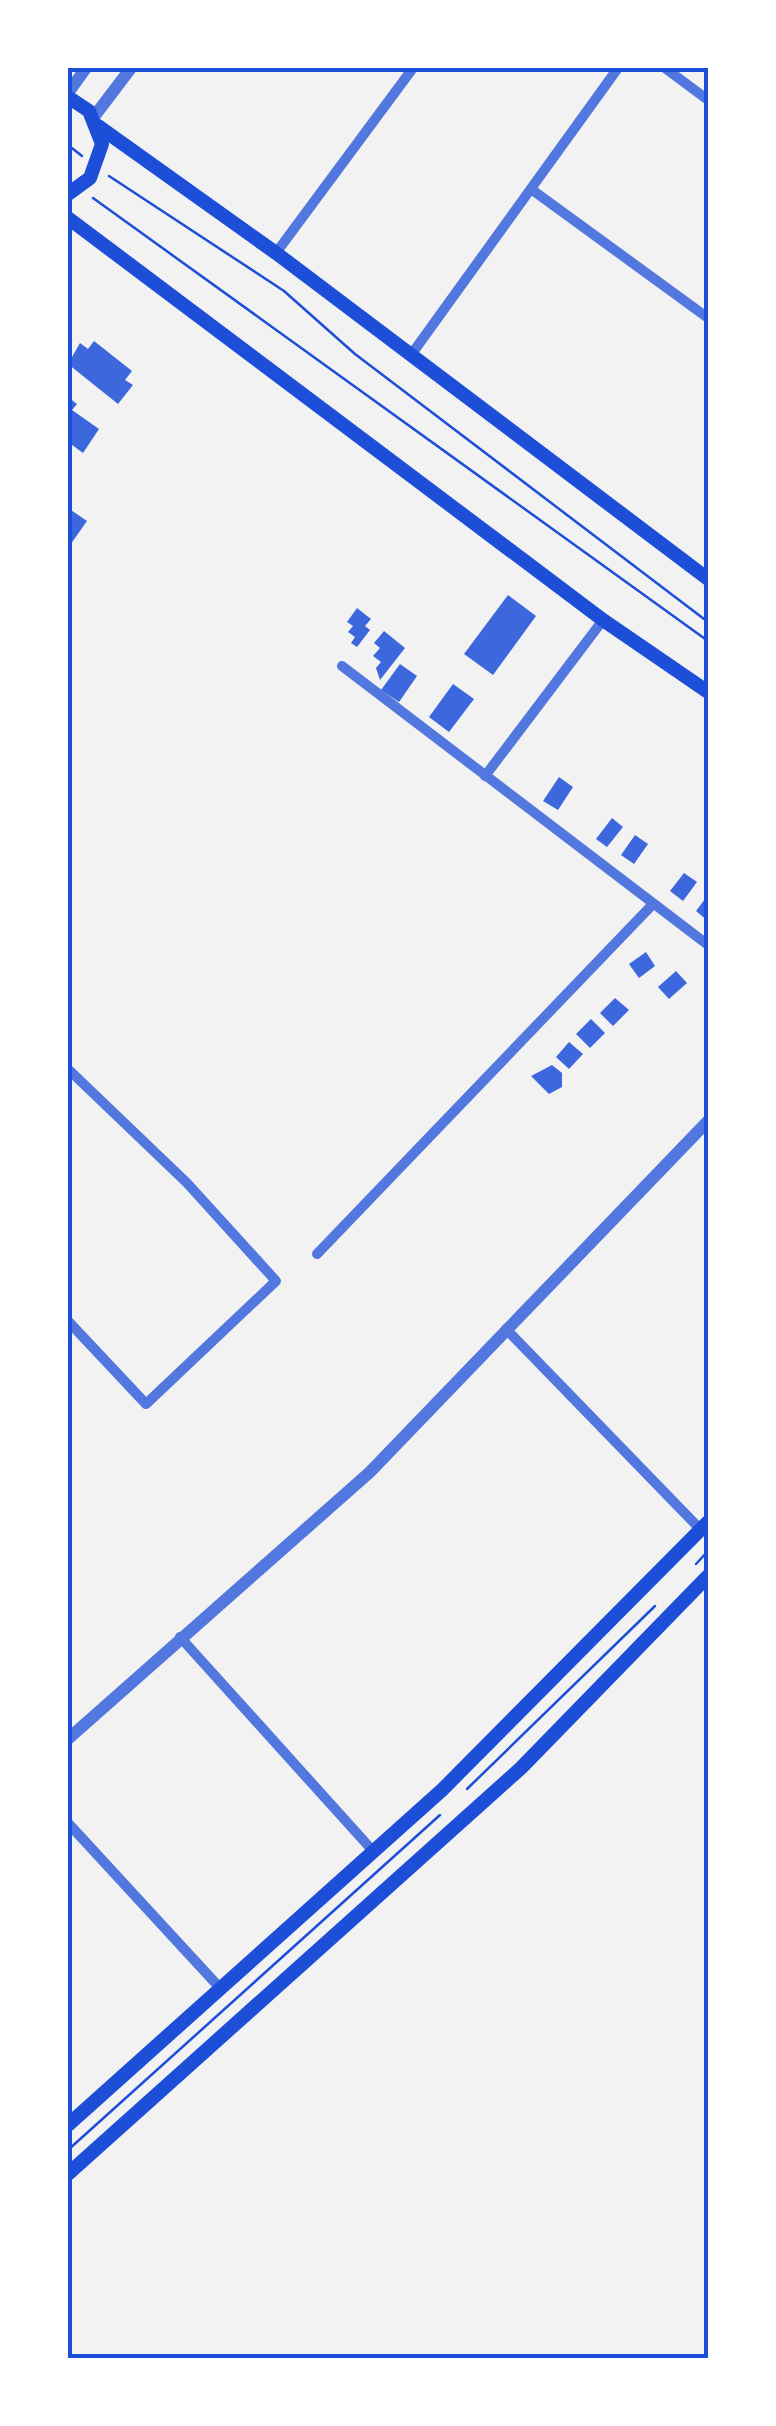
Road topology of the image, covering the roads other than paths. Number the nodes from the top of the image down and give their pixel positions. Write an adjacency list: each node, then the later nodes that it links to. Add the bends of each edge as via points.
1 (86, 68): 6 (street)
2 (131, 68): 8 (street)
3 (413, 68): 12 (street)
4 (618, 68): 9 (street)
5 (665, 68): 7 (street)
6 (68, 95): 8 (main road)
7 (708, 100)
8 (96, 122): 10 (main road, via 102,144 97,166); 12 (main road)
9 (531, 189): 13 (street); 14 (street)
10 (74, 192)
11 (68, 218): 16 (main road)
12 (276, 254): 14 (main road)
13 (708, 318)
14 (411, 355): 15 (main road)
15 (708, 580)
16 (603, 620): 18 (main road); 19 (street)
17 (342, 666): 19 (street)
18 (708, 692)
19 (485, 776): 20 (street)
20 (653, 904): 21 (street); 24 (street)
21 (708, 945)
22 (68, 1069): 25 (street, via 187,1183 276,1282 146,1404)
23 (708, 1120): 26 (street)
24 (317, 1254)
25 (68, 1320)
26 (506, 1329): 27 (street); 29 (street, via 370,1472)
27 (705, 1526): 32 (main road)
28 (708, 1576): 35 (main road, via 521,1768)
29 (180, 1637): 30 (street); 32 (street)
30 (68, 1739)
31 (68, 1823): 33 (street)
32 (373, 1852): 33 (main road)
33 (220, 1988): 34 (main road)
34 (68, 2125)
35 (68, 2174)

